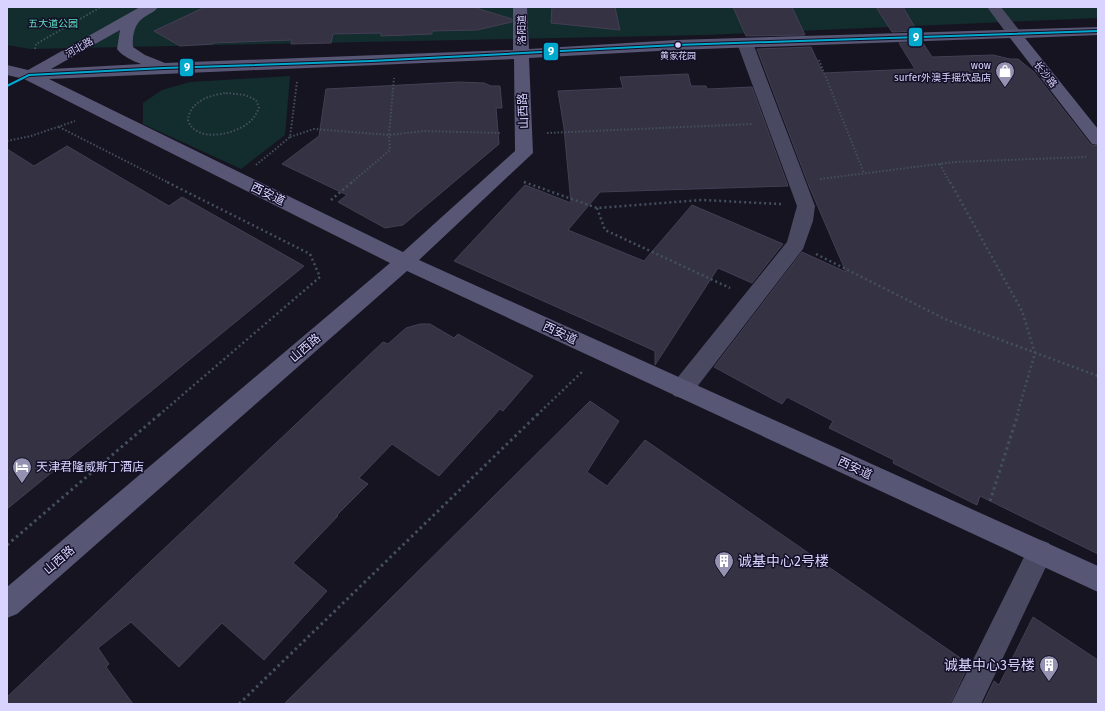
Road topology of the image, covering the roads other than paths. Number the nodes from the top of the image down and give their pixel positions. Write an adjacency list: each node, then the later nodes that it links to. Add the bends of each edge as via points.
1 (152, 7): 4 (street, 河北路)
2 (521, 7): 8 (street, 洛阳道)
3 (994, 7): 6 (street, 长沙路)
4 (137, 14): 9 (street, via 124,37 125,48 139,58); 11 (street, 河北路)
5 (1098, 31): 6 (street)
6 (1015, 35): 7 (street); 13 (street, 长沙路)
7 (745, 43): 8 (street); 15 (street, via 806,206 796,244)
8 (521, 54): 9 (street); 14 (street, 山西路, via 524,153)
9 (164, 68): 11 (street)
10 (7, 70): 11 (street)
11 (29, 75): 12 (street, 河北路); 14 (street, 西安道)
12 (7, 86)
13 (1098, 140)
14 (405, 262): 15 (street, 西安道); 18 (street, 山西路)
15 (682, 389): 16 (street, 西安道)
16 (1040, 552): 17 (street, 西安道); 19 (street)
17 (1098, 579)
18 (7, 604)
19 (966, 704)

